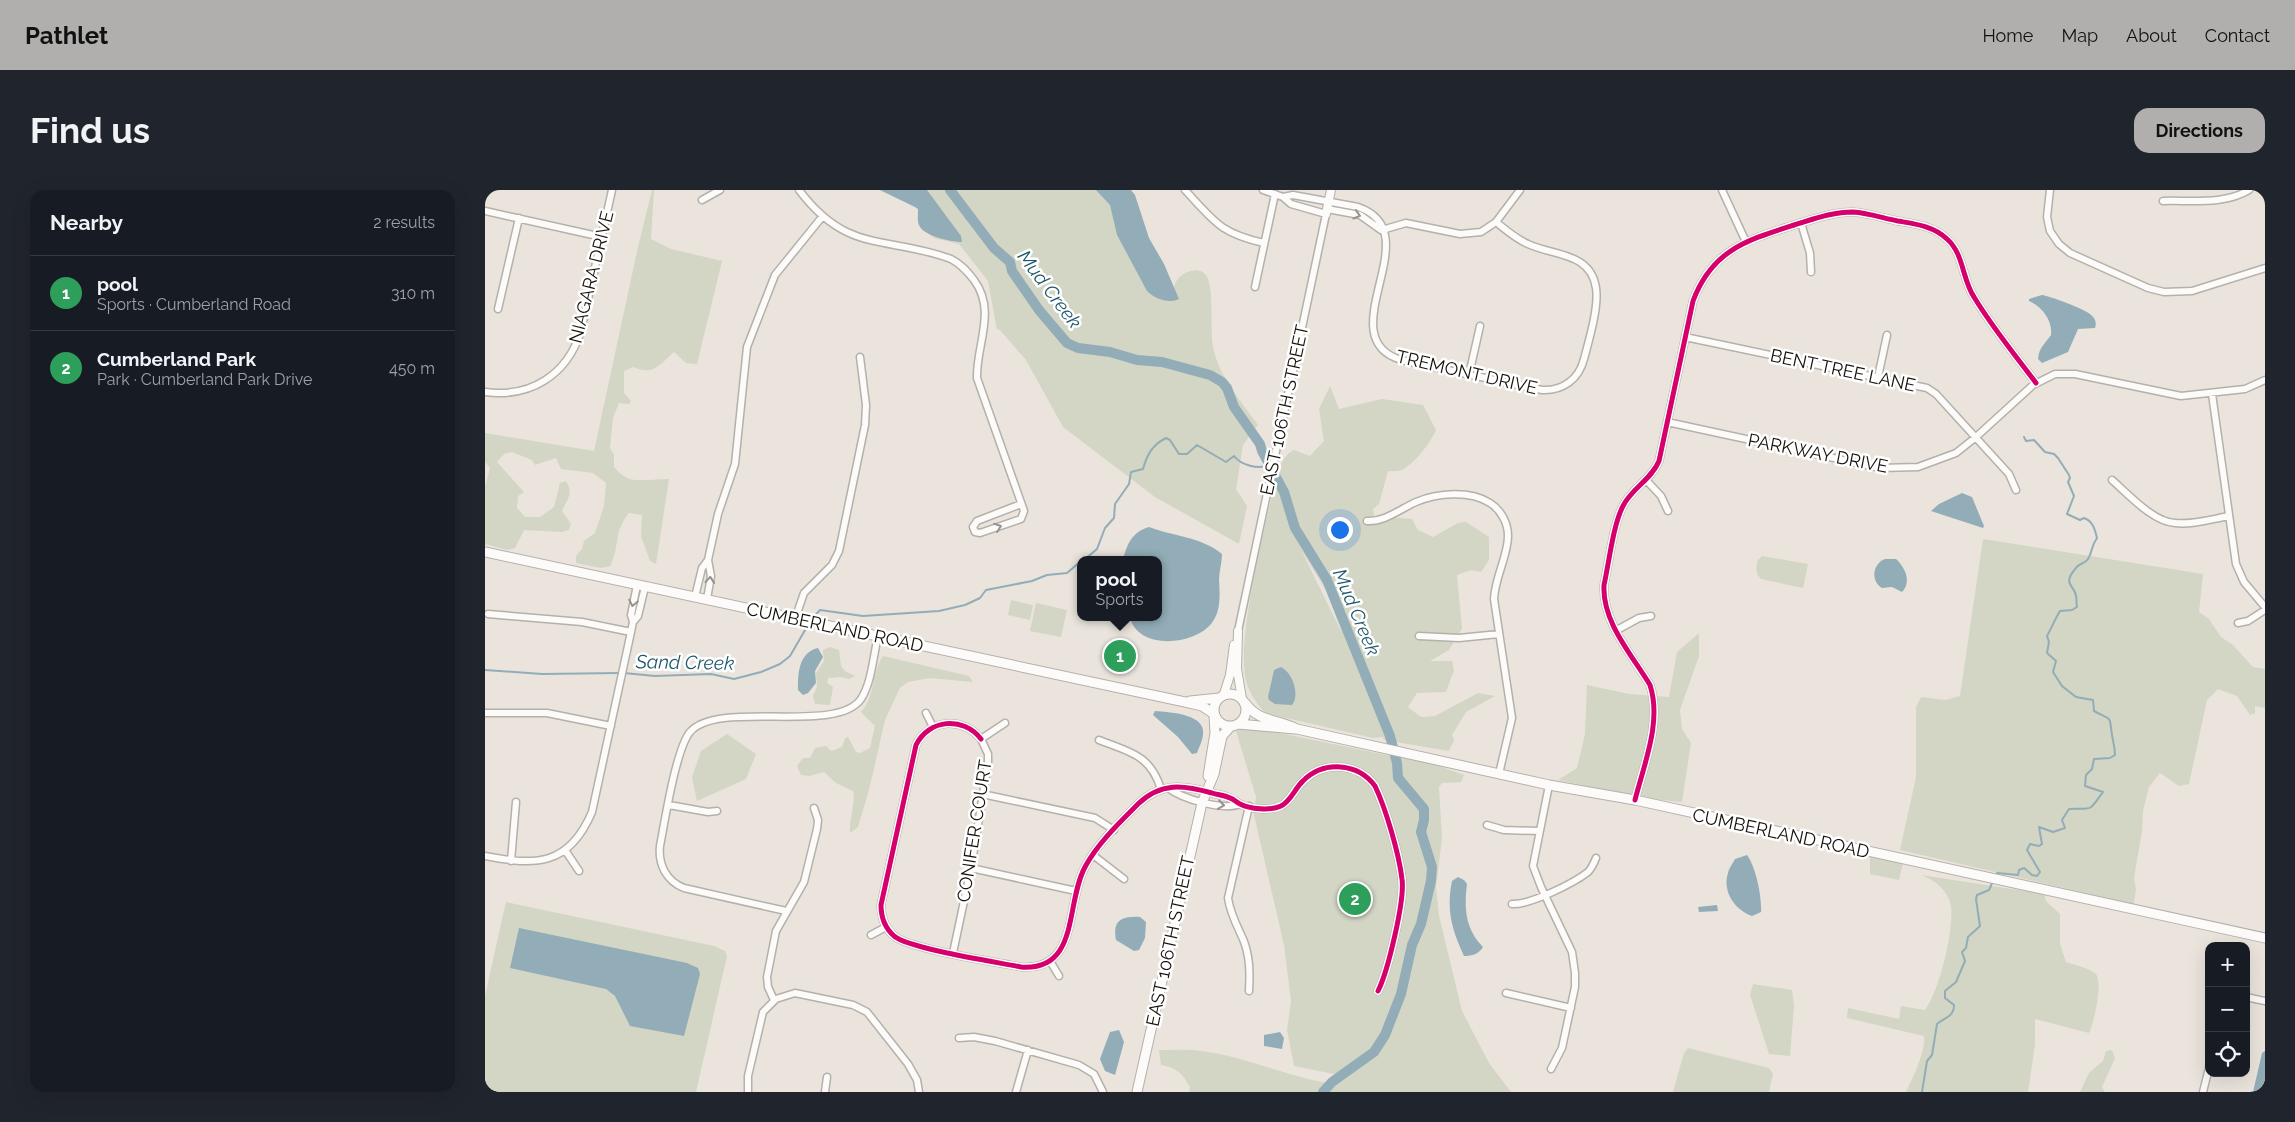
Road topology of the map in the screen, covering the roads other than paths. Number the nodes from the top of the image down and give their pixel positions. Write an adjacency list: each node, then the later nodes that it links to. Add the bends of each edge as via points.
1 (612, 190): 22 (street, NIAGARA DRIVE)
2 (720, 190): 12 (street)
3 (799, 190): 17 (street)
4 (1185, 190): 24 (street, via 1219,226 1241,238)
5 (1266, 190): 11 (street)
6 (1331, 190): 13 (street, EAST 106TH STREET)
7 (1520, 190): 19 (street)
8 (1722, 190): 23 (street)
9 (2050, 190): 25 (street, via 2048,223 2059,244 2070,254 2147,288 2192,292)
10 (2249, 190): 14 (street, via 2225,199)
11 (1280, 194): 13 (street, TREMONT DRIVE); 16 (street, via 1291,204); 24 (street)
12 (702, 200)
13 (1329, 200): 16 (street, EAST 106TH STREET); 21 (street, TREMONT DRIVE, via 1368,211 1378,219)
14 (2163, 202)
15 (485, 211): 18 (street)
16 (1326, 212): 21 (street, one-way to 21, via 1360,215); 59 (street, EAST 106TH STREET)
17 (822, 217): 44 (street, via 855,237 951,259 976,282 986,312 977,378); 49 (street, via 775,275 747,347 735,464)
18 (519, 218): 22 (street); 28 (street)
19 (1497, 222): 21 (street, via 1481,232 1469,234 1406,224); 33 (street, TREMONT DRIVE, via 1526,244 1571,256 1583,263 1594,279 1596,300 1584,361 1568,384 1542,390)
20 (1801, 223): 23 (street); 26 (street, via 1810,253); 36 (street, via 1827,214 1853,212 1925,226 1942,235 1958,254 1974,297)
21 (1382, 230): 33 (street, TREMONT DRIVE, via 1386,251 1372,321 1377,342 1385,353 1397,359)
22 (602, 237): 37 (street, NIAGARA DRIVE, via 581,332 569,360 532,387 509,393)
23 (1746, 242): 31 (street, via 1721,257 1703,278 1693,301)
24 (1264, 243): 27 (street)
25 (2265, 268)
26 (1811, 272)
27 (1255, 287)
28 (499, 309)
29 (1480, 326): 33 (street)
30 (1887, 335): 34 (street)
31 (1685, 337): 34 (street, BENT TREE LANE); 39 (street)
32 (860, 357): 56 (street, via 865,425 839,551 832,566 805,593)
33 (1469, 375)
34 (1878, 377): 40 (street, BENT TREE LANE, via 1931,390)
35 (2265, 380): 38 (street, PARKWAY DRIVE, via 2245,389)
36 (2036, 383): 38 (street, PARKWAY DRIVE, via 2050,376 2069,374 2173,395); 40 (street, PARKWAY DRIVE)
37 (485, 392)
38 (2212, 394): 46 (street)
39 (1667, 422): 40 (street, PARKWAY DRIVE, via 1889,469 1931,463 1956,453); 41 (street, via 1659,460)
40 (1976, 437): 43 (street, BENT TREE LANE, via 2009,474)
41 (1647, 480): 45 (street); 58 (street, via 1631,495 1620,513 1604,585 1605,606)
42 (2112, 480): 46 (street, via 2155,516 2167,522)
43 (2016, 490)
44 (1021, 504): 44 (street, one-way to 44, via 977,521 973,527 975,532 981,533 1021,519 1024,516)
45 (1669, 511)
46 (2229, 516): 53 (street, via 2238,572)
47 (1367, 521): 61 (street, via 1379,520 1416,502 1441,496 1472,497 1495,507 1504,520 1508,535 1495,590)
48 (485, 552): 50 (main road, CUMBERLAND ROAD)
49 (707, 560): 51 (street); 52 (street, one-way to 49, via 711,576)
50 (641, 586): 51 (main road, CUMBERLAND ROAD); 60 (street, via 631,615)
51 (695, 597): 52 (main road, CUMBERLAND ROAD)
52 (707, 600): 56 (main road, CUMBERLAND ROAD)
53 (2265, 608): 57 (street, via 2249,621)
54 (487, 614): 60 (street, via 582,622)
55 (1651, 616): 58 (street, via 1639,618)
56 (799, 620): 63 (main road, CUMBERLAND ROAD)
57 (2238, 623)
58 (1617, 630): 83 (street, via 1650,685 1654,698 1654,718)
59 (1238, 631): 64 (street, EAST 106TH STREET, via 1229,680); 65 (street, EAST 106TH STREET, via 1237,669)
60 (631, 632): 72 (street)
61 (1499, 634): 62 (street, via 1459,638); 77 (street, via 1511,718)
62 (1419, 636)
63 (878, 637): 66 (main road, CUMBERLAND ROAD); 87 (street, via 865,692 854,707 846,711 824,715 713,719 697,725 682,746)
64 (1221, 696): 65 (main road, via 1234,694); 66 (main road, CUMBERLAND ROAD); 69 (main road, via 1214,705)
65 (1243, 701): 71 (main road, via 1245,717); 74 (main road, CUMBERLAND ROAD, via 1258,716)
66 (1185, 702): 69 (main road, CUMBERLAND ROAD, via 1202,706)
67 (926, 713): 73 (street)
68 (485, 714): 72 (street, via 547,713)
69 (1214, 715): 71 (main road, via 1221,724); 81 (main road, EAST 106TH STREET, via 1215,733)
70 (1005, 723): 75 (street, CONIFER COURT)
71 (1235, 725): 74 (main road, CUMBERLAND ROAD); 81 (main road, EAST 106TH STREET, via 1223,736 1214,774)
72 (611, 726): 94 (street, via 592,812 583,830)
73 (933, 727): 75 (street, via 959,724); 106 (street, via 918,741 913,755 882,901 881,913)
74 (1297, 729): 77 (main road, CUMBERLAND ROAD)
75 (981, 738): 82 (street, CONIFER COURT, via 988,754)
76 (1099, 740): 80 (street, via 1145,759)
77 (1499, 774): 78 (main road, CUMBERLAND ROAD)
78 (1549, 785): 83 (main road, CUMBERLAND ROAD); 93 (street)
79 (1169, 788): 80 (street); 81 (street, via 1181,786); 85 (street)
80 (1161, 789): 92 (street, via 1149,794)
81 (1206, 791): 85 (main road, EAST 106TH STREET); 86 (street, via 1230,797)
82 (982, 794): 92 (street, via 1095,818); 99 (street, CONIFER COURT)
83 (1635, 800): 108 (main road, CUMBERLAND ROAD)
84 (516, 802): 98 (street)
85 (1202, 803): 86 (street, one-way to 86, via 1233,807); 129 (main road, EAST 106TH STREET)
86 (1240, 804): 88 (street)
87 (669, 805): 90 (street); 105 (street, via 659,860 673,882 690,890)
88 (1249, 806): 112 (street, via 1228,898 1247,953); 113 (street, via 1269,809 1280,806 1307,777 1331,767 1347,767 1369,777 1375,786 1403,888)
89 (815, 808): 105 (street, via 817,829 807,874)
90 (717, 811)
91 (1487, 825): 93 (street, via 1504,830)
92 (1114, 830): 95 (street)
93 (1539, 830): 103 (street, via 1533,866)
94 (565, 850): 98 (street, via 539,861); 100 (street)
95 (1093, 855): 101 (street); 102 (street, via 1082,872)
96 (485, 856): 98 (street)
97 (1596, 858): 103 (street, via 1587,872)
98 (511, 861)
99 (971, 868): 102 (street); 109 (street, CONIFER COURT)
100 (579, 871)
101 (1124, 879)
102 (1076, 891): 110 (street, via 1066,938)
103 (1545, 895): 104 (street); 118 (street, via 1573,957 1575,987)
104 (1512, 904)
105 (786, 911): 116 (street, via 776,931 767,977)
106 (887, 927): 107 (street); 109 (street, via 902,941)
107 (871, 935)
108 (2265, 938)
109 (953, 953): 110 (street, via 1021,967)
110 (1050, 961): 111 (street)
111 (1059, 976)
112 (1249, 991)
113 (1378, 991)
114 (1506, 993): 118 (street)
115 (2250, 998): 117 (street)
116 (773, 1000): 124 (street, via 761,1019 748,1076); 126 (street, via 795,993 857,1006 867,1012 908,1064 917,1080)
117 (2265, 1001)
118 (1571, 1008): 121 (street, via 1559,1056)
119 (959, 1038): 120 (street, via 983,1038)
120 (1028, 1050): 127 (street); 128 (street, via 1085,1068 1097,1079)
121 (1551, 1069)
122 (827, 1077): 125 (street)
123 (2207, 1077): 130 (street)
124 (748, 1092)
125 (825, 1092)
126 (919, 1092)
127 (1016, 1092)
128 (1103, 1092)
129 (1137, 1092)
130 (2203, 1092)

